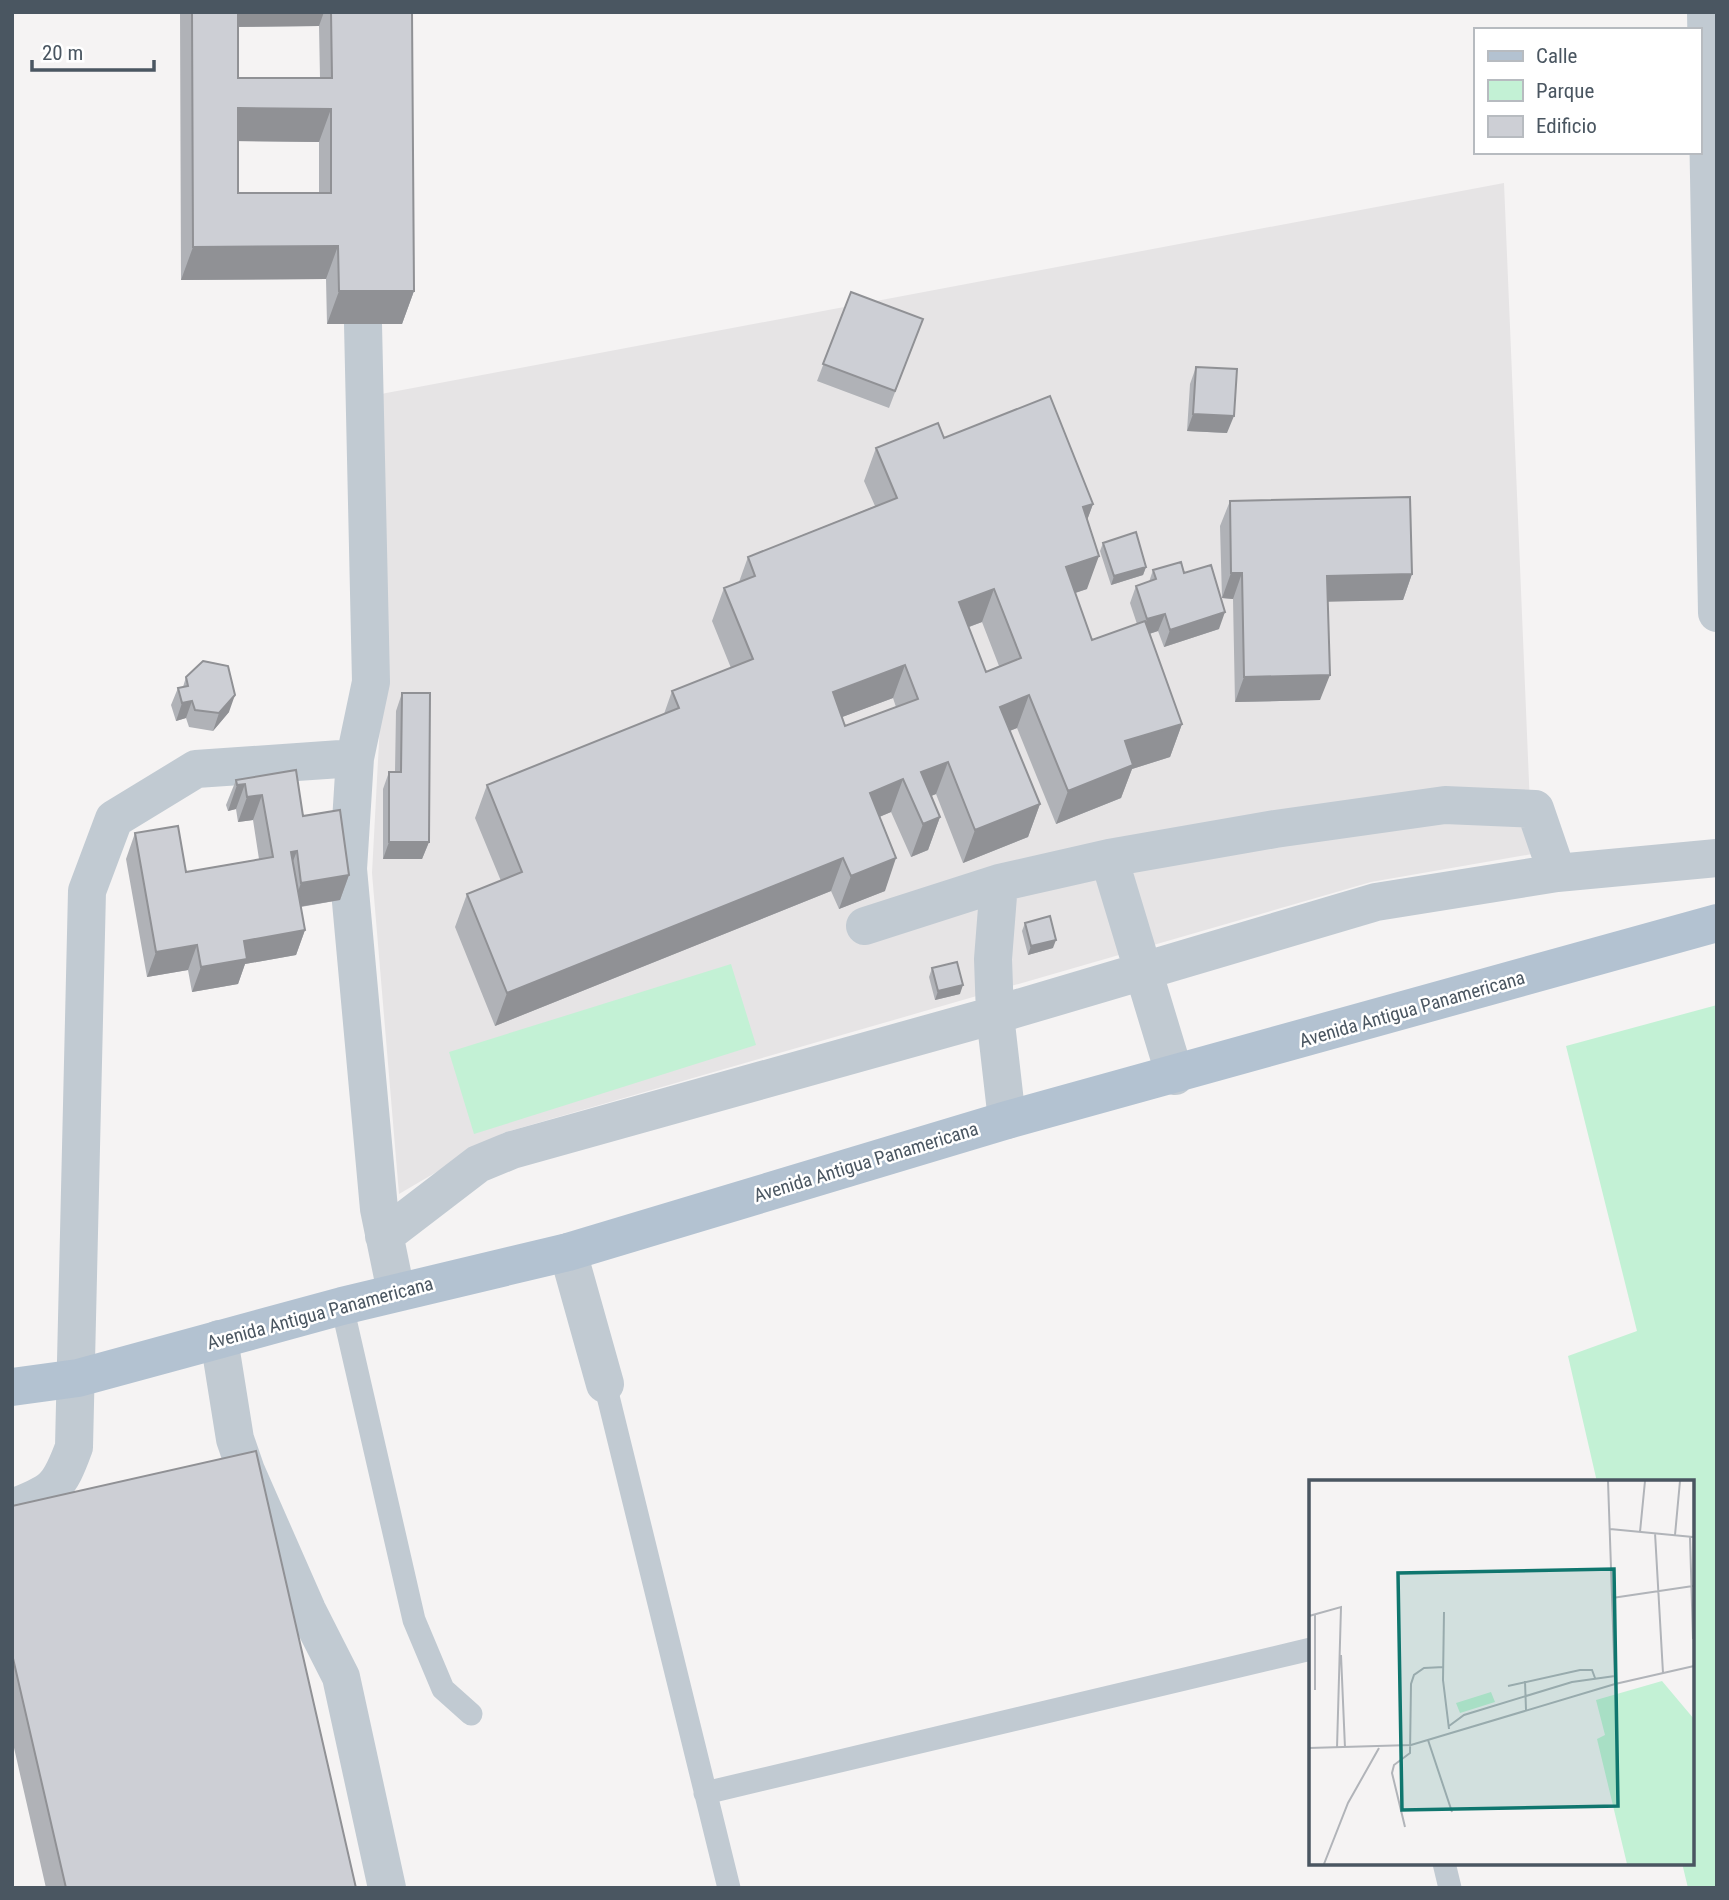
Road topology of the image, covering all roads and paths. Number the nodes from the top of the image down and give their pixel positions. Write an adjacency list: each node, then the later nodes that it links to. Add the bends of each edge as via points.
1 (1706, 12): 2 (street)
2 (1713, 231): 4 (street)
3 (363, 324): 5 (street, via 371,682)
4 (1717, 613)
5 (355, 758): 16 (street, via 348,869); 21 (street, via 196,769 114,819 88,891)
6 (1109, 858): 8 (street, via 1358,815 1445,805 1535,809); 9 (street); 12 (street)
7 (1717, 858): 8 (street)
8 (1557, 873): 12 (street, via 1376,902)
9 (999, 883): 11 (street); 13 (street, via 993,959)
10 (1717, 923): 14 (main road, Avenida Antigua Panamericana)
11 (865, 926)
12 (1144, 968): 13 (street); 14 (street)
13 (995, 1015): 15 (street); 16 (street, via 512,1150 478,1164)
14 (1175, 1076): 15 (main road, Avenida Antigua Panamericana)
15 (1007, 1120): 17 (main road, Avenida Antigua Panamericana)
16 (384, 1236): 18 (street)
17 (568, 1252): 18 (main road, Avenida Antigua Panamericana); 22 (street)
18 (396, 1292): 19 (main road, Avenida Antigua Panamericana)
19 (342, 1306): 20 (main road, Avenida Antigua Panamericana); 26 (lane, via 414,1620 443,1689)
20 (219, 1339): 21 (main road, Avenida Antigua Panamericana); 29 (street, via 235,1439 246,1471 341,1677)
21 (78, 1378): 23 (main road, Avenida Antigua Panamericana); 24 (street, via 74,1447 61,1482)
22 (605, 1384): 27 (lane)
23 (12, 1387)
24 (12, 1508)
25 (1309, 1649): 27 (lane)
26 (471, 1714)
27 (705, 1793): 30 (lane)
28 (1444, 1865): 31 (lane)
29 (387, 1888)
30 (729, 1888)
31 (1450, 1888)

